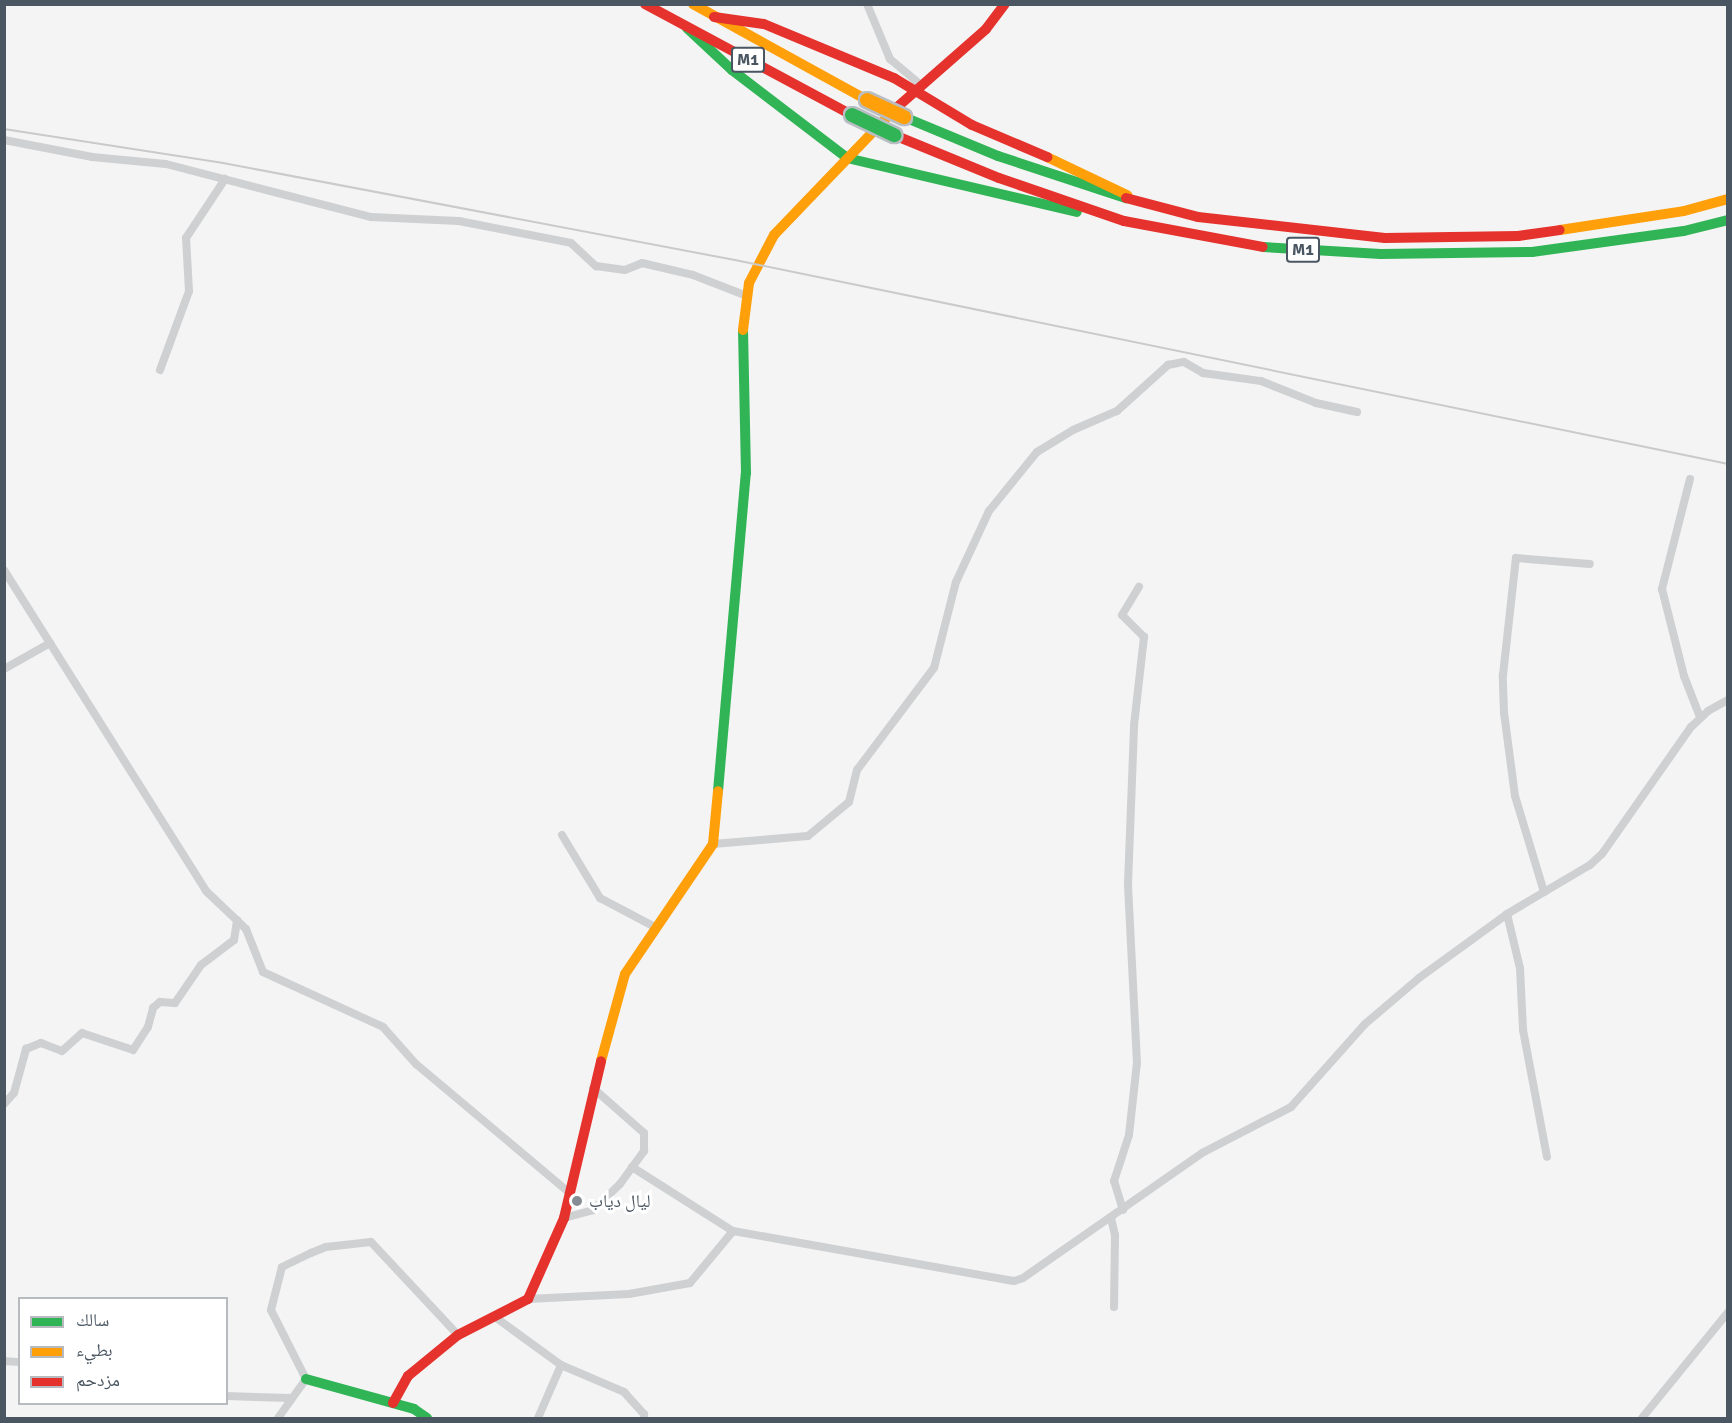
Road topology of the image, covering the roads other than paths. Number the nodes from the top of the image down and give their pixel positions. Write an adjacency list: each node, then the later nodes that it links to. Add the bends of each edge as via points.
1 (645, 4): 6 (main road, M1)
2 (693, 4): 5 (main road, M1)
3 (867, 4): 7 (street, via 890,59)
4 (1005, 4): 7 (main road, via 986,29)
5 (714, 16): 7 (main road, via 764,24); 12 (main road, M1, bridge, via 904,117 998,156)
6 (687, 28): 9 (main road, via 732,70); 14 (main road, M1, bridge, via 894,135 999,178)
7 (918, 87): 9 (main road); 12 (main road, via 972,125 1108,182)
8 (4, 141): 10 (street, via 92,157 166,164)
9 (847, 158): 14 (main road); 15 (main road, via 774,235 749,283)
10 (225, 179): 15 (street, via 370,217 459,220 571,243 596,266 625,270 642,263 693,275); 16 (street, via 186,238 189,291)
11 (1728, 199): 12 (main road, M1, via 1684,211 1518,236 1385,238 1208,218)
12 (1134, 200)
13 (1728, 219): 14 (main road, M1, via 1684,231 1532,252 1381,254 1276,249)
14 (1124, 221)
15 (747, 296): 27 (main road, via 743,321 746,473)
16 (160, 370)
17 (1357, 412): 27 (street, via 1316,403 1261,381 1203,373 1184,362 1168,365 1117,411 1073,430 1037,452 989,511 956,582 934,668 857,770 849,802 808,836)
18 (1690, 479): 25 (street, via 1662,589 1684,676)
19 (1590, 564): 28 (street, via 1516,558 1503,675 1504,713 1515,796)
20 (4, 570): 22 (street)
21 (1138, 587): 37 (street, via 1122,615 1144,637 1134,725 1128,884 1137,1063 1129,1135 1114,1181)
22 (50, 643): 23 (street); 30 (street, via 206,891)
23 (4, 669)
24 (1728, 700): 25 (street)
25 (1700, 717): 28 (street, via 1602,854 1582,871)
26 (562, 834): 31 (street, via 600,898)
27 (713, 844): 31 (main road)
28 (1544, 892): 29 (street)
29 (1507, 914): 34 (street, via 1520,968 1523,1030); 37 (street, via 1419,978 1365,1024 1291,1107 1202,1153)
30 (237, 920): 33 (street, via 234,940 201,965 175,1003 160,1002 153,1008 148,1027 133,1050 82,1033 62,1051 41,1043 27,1049 14,1093); 36 (street, via 246,928 263,972 383,1027 416,1064)
31 (657, 928): 32 (main road, via 625,974)
32 (593, 1088): 35 (street, via 644,1133 644,1151); 36 (main road)
33 (4, 1104)
34 (1547, 1157)
35 (632, 1167): 38 (street, via 593,1210); 40 (street)
36 (570, 1193): 38 (main road)
37 (1123, 1210): 39 (street)
38 (564, 1218): 41 (main road)
39 (1111, 1218): 40 (street, via 1045,1265 1014,1281); 42 (street, via 1115,1235)
40 (733, 1231): 41 (street, via 690,1283 629,1294)
41 (528, 1299): 44 (main road)
42 (1114, 1307)
43 (1728, 1312): 55 (street)
44 (495, 1317): 45 (main road); 46 (street)
45 (458, 1335): 47 (street, via 371,1242 326,1247 282,1267 271,1310); 50 (main road, via 408,1376)
46 (561, 1365): 53 (street); 54 (street, via 624,1392)
47 (306, 1379): 49 (street); 50 (main road)
48 (228, 1396): 49 (street)
49 (291, 1398): 51 (street)
50 (393, 1403): 52 (main road)
51 (278, 1419)
52 (427, 1419)
53 (538, 1419)
54 (644, 1419)
55 (1642, 1419)

